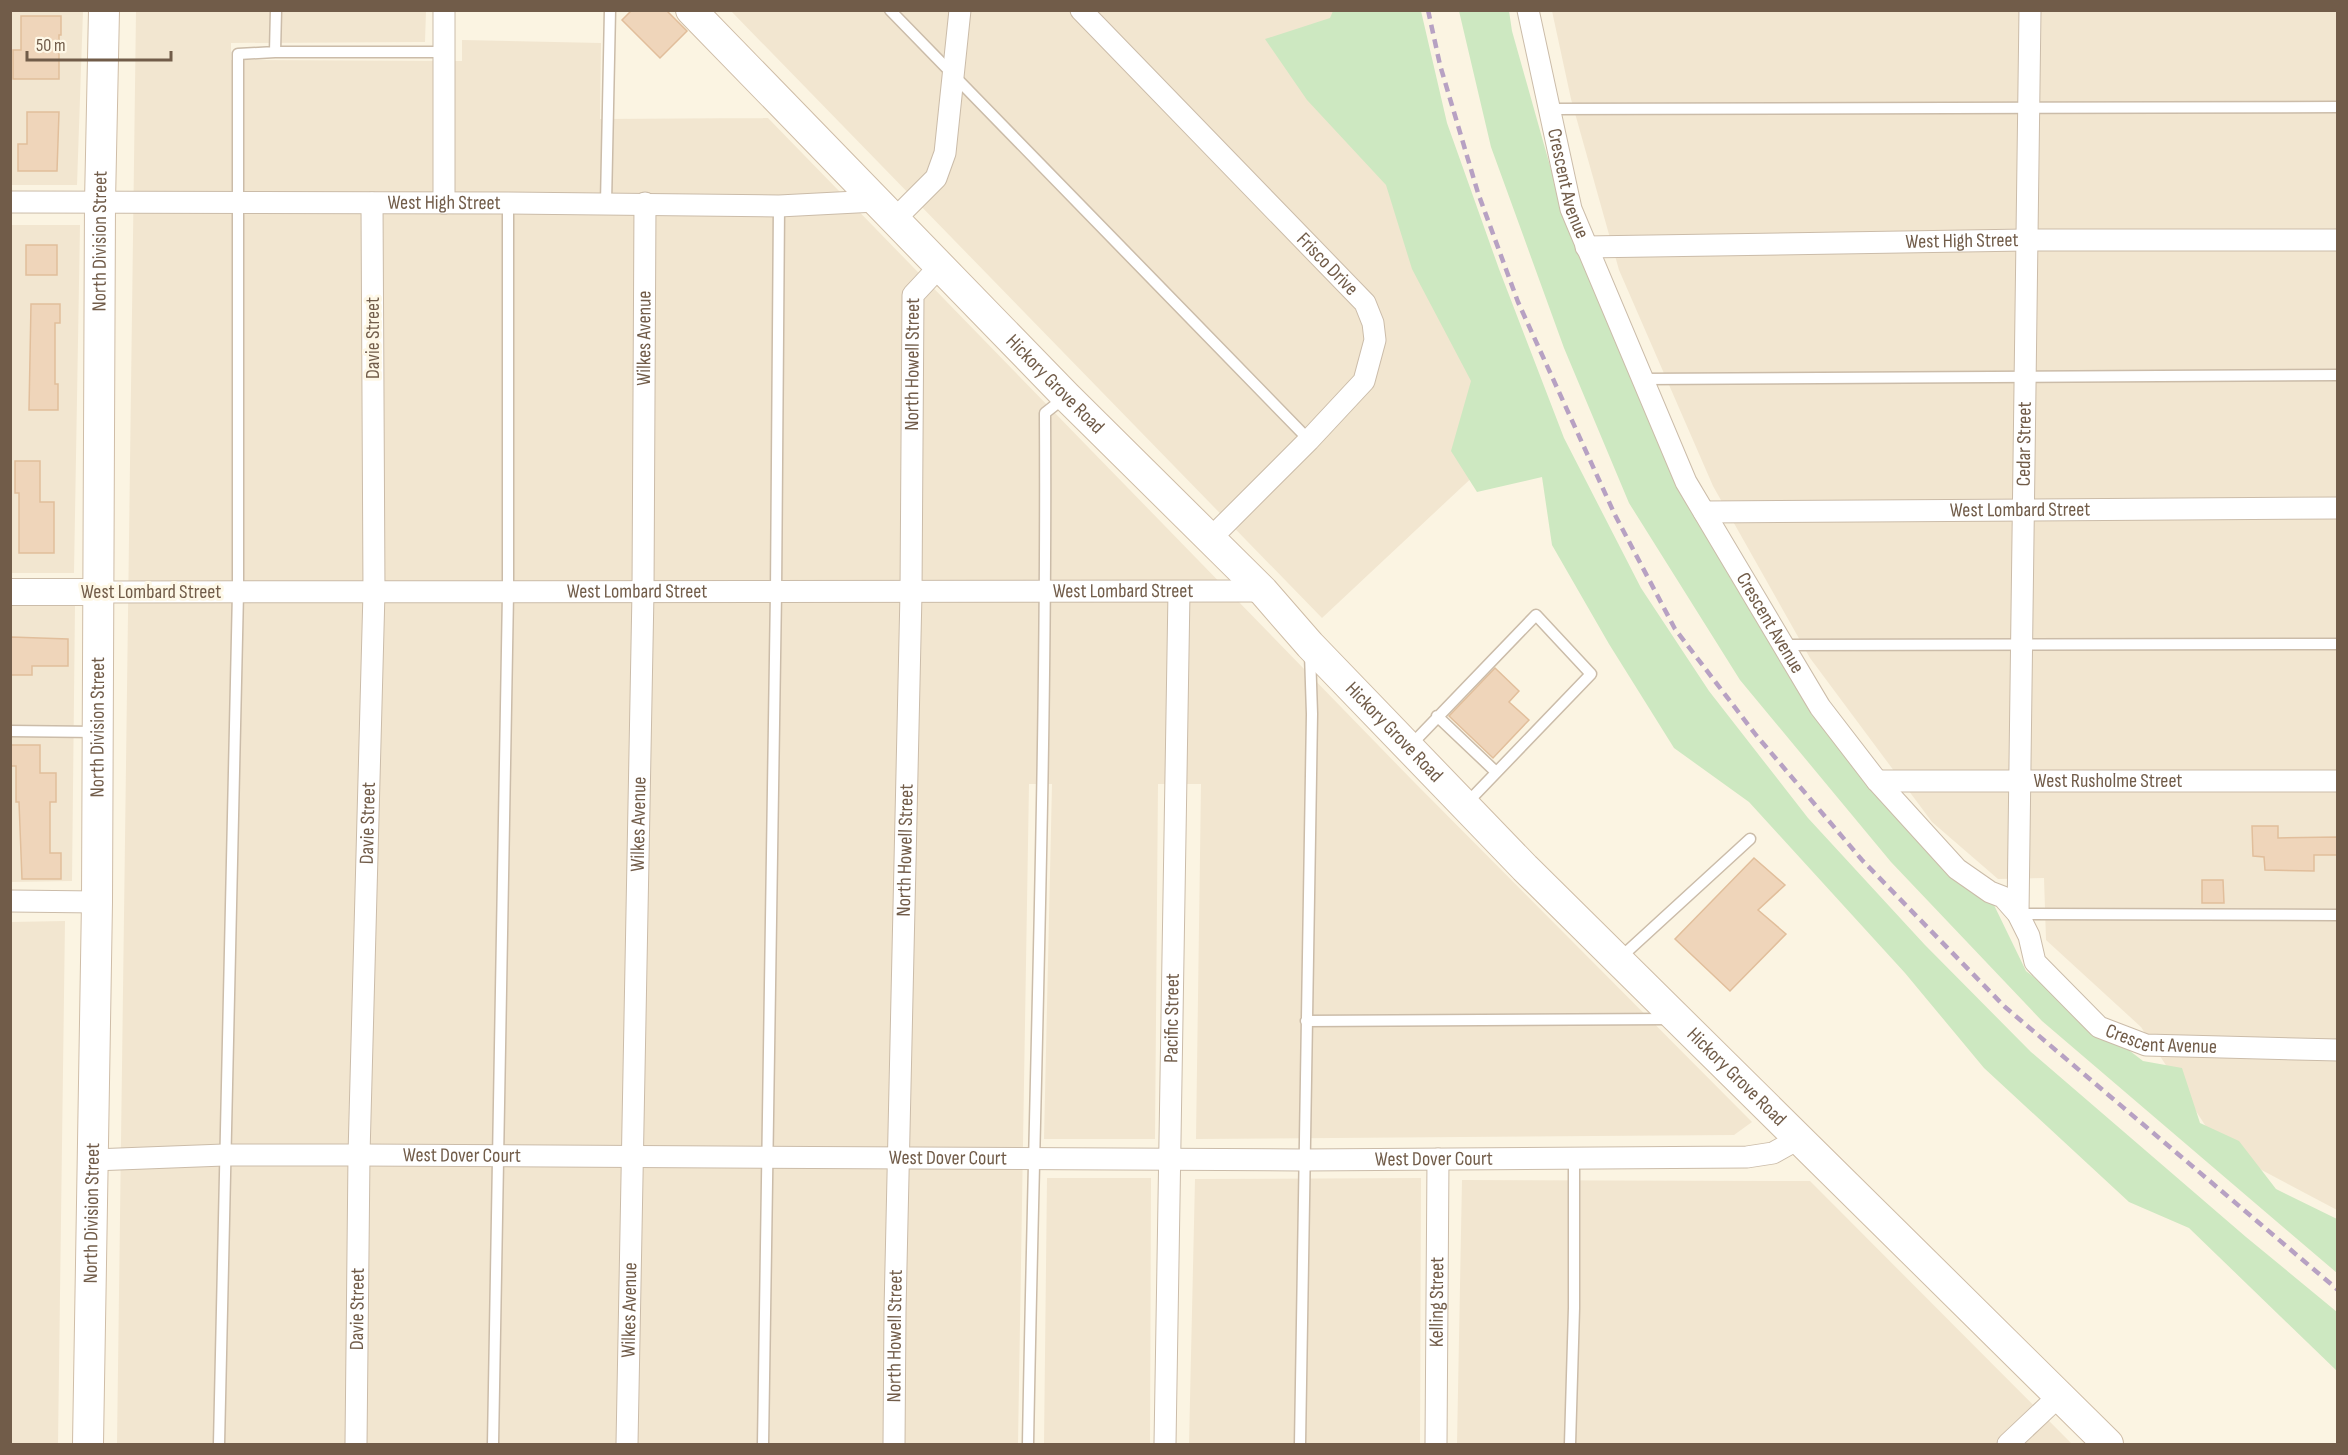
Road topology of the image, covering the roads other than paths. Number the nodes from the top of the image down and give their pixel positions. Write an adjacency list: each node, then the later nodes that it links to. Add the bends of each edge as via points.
1 (104, 10): 18 (main road, North Division Street)
2 (276, 10): 11 (lane)
3 (444, 10): 12 (street)
4 (610, 10): 23 (lane)
5 (691, 10): 26 (main road, Hickory Grove Road)
6 (890, 10): 13 (lane)
7 (960, 10): 13 (street)
8 (1081, 10): 35 (street, Frisco Drive, via 1365,303 1375,340 1364,381)
9 (1527, 10): 15 (street, Crescent Avenue)
10 (2030, 10): 16 (street, Cedar Street)
11 (275, 52): 12 (lane); 19 (lane, via 238,54)
12 (443, 52): 21 (street)
13 (954, 76): 26 (street, via 945,153 936,178); 35 (lane)
14 (2337, 107): 16 (lane)
15 (1549, 109): 16 (lane); 29 (street, Crescent Avenue, via 1571,209)
16 (2028, 109): 27 (street, Cedar Street)
17 (10, 202): 18 (street, West High Street)
18 (100, 202): 19 (street, West High Street); 42 (main road, North Division Street)
19 (239, 202): 20 (street, West High Street); 43 (lane)
20 (372, 202): 21 (street, West High Street); 44 (street, Davie Street)
21 (444, 202): 22 (street, West High Street)
22 (508, 202): 23 (street, West High Street); 49 (lane)
23 (606, 203): 24 (street, West High Street)
24 (645, 204): 25 (street, West High Street); 45 (street, Wilkes Avenue)
25 (779, 206): 26 (street, West High Street); 46 (lane)
26 (885, 210): 30 (main road, Hickory Grove Road)
27 (2026, 240): 28 (street, West High Street); 29 (street, West High Street); 32 (street, Cedar Street)
28 (2337, 240)
29 (1586, 247): 33 (street, Crescent Avenue)
30 (940, 267): 34 (main road, Hickory Grove Road); 50 (street, North Howell Street, via 913,295)
31 (2337, 375): 32 (lane)
32 (2025, 376): 33 (lane); 37 (street, Cedar Street)
33 (1642, 379): 38 (street, Crescent Avenue, via 1686,482)
34 (1066, 396): 39 (main road, Hickory Grove Road); 47 (lane, via 1045,413)
35 (1309, 440): 39 (street, Frisco Drive)
36 (2337, 508): 37 (street, West Lombard Street)
37 (2023, 510): 38 (street, West Lombard Street); 51 (street, Cedar Street)
38 (1704, 512): 54 (street, Crescent Avenue)
39 (1211, 538): 40 (main road, Hickory Grove Road)
40 (1263, 591): 48 (street, West Lombard Street); 53 (main road, Hickory Grove Road)
41 (10, 592): 42 (street, West Lombard Street)
42 (100, 592): 43 (street, West Lombard Street); 57 (main road, North Division Street)
43 (238, 592): 44 (street, West Lombard Street); 74 (lane)
44 (374, 592): 49 (street, West Lombard Street); 75 (street, Davie Street)
45 (643, 592): 46 (street, West Lombard Street); 49 (street, West Lombard Street); 77 (street, Wilkes Avenue)
46 (776, 592): 50 (street, West Lombard Street); 78 (lane)
47 (1046, 592): 48 (street, West Lombard Street); 50 (street, West Lombard Street); 80 (lane)
48 (1179, 592): 82 (street, Pacific Street)
49 (508, 593): 76 (lane)
50 (911, 593): 79 (street, North Howell Street)
51 (2022, 644): 52 (lane); 54 (lane); 61 (street, Cedar Street)
52 (2337, 644)
53 (1310, 645): 58 (main road, Hickory Grove Road); 71 (lane)
54 (1783, 645): 60 (street, Crescent Avenue, via 1820,707)
55 (1437, 716): 58 (lane); 59 (lane); 59 (lane, via 1536,615 1592,674)
56 (10, 731): 57 (lane)
57 (98, 732): 66 (main road, North Division Street)
58 (1409, 747): 63 (main road, Hickory Grove Road)
59 (1496, 771): 63 (lane)
60 (1877, 780): 61 (street, West Rusholme Street); 67 (street, Crescent Avenue, via 1957,869 2003,897)
61 (2021, 780): 62 (street, West Rusholme Street); 67 (street, Cedar Street)
62 (2337, 781)
63 (1465, 805): 69 (main road, Hickory Grove Road)
64 (1750, 839): 69 (lane)
65 (10, 901): 66 (street)
66 (97, 902): 84 (main road, North Division Street)
67 (2018, 914): 68 (lane); 72 (street, Crescent Avenue, via 2029,936 2035,962 2099,1027 2146,1045)
68 (2337, 915)
69 (1618, 960): 70 (main road, Hickory Grove Road)
70 (1677, 1019): 71 (lane); 73 (main road, Hickory Grove Road)
71 (1306, 1021): 85 (lane)
72 (2337, 1050)
73 (1798, 1139): 81 (street, West Dover Court, via 1773,1153 1747,1157); 86 (main road, Hickory Grove Road)
74 (224, 1155): 75 (street, West Dover Court); 84 (street, West Dover Court); 88 (lane)
75 (359, 1155): 76 (street, West Dover Court); 89 (street, Davie Street)
76 (497, 1156): 77 (street, West Dover Court); 90 (lane)
77 (630, 1156): 78 (street, West Dover Court); 91 (street, Wilkes Avenue)
78 (766, 1157): 79 (street, West Dover Court); 92 (lane)
79 (899, 1158): 80 (street, West Dover Court); 93 (street, North Howell Street)
80 (1033, 1158): 82 (street, West Dover Court); 94 (lane)
81 (1574, 1158): 83 (street, West Dover Court); 98 (lane)
82 (1169, 1159): 85 (street, West Dover Court); 95 (street, Pacific Street)
83 (1438, 1159): 85 (street, West Dover Court); 97 (street, Kelling Street)
84 (93, 1160): 87 (main road, North Division Street)
85 (1303, 1160): 96 (lane)
86 (2060, 1395): 99 (street); 100 (main road, Hickory Grove Road)
87 (88, 1444)
88 (219, 1444)
89 (356, 1444)
90 (493, 1444)
91 (627, 1444)
92 (763, 1444)
93 (894, 1444)
94 (1029, 1444)
95 (1165, 1444)
96 (1300, 1444)
97 (1436, 1444)
98 (1570, 1444)
99 (2008, 1444)
100 (2108, 1444)

